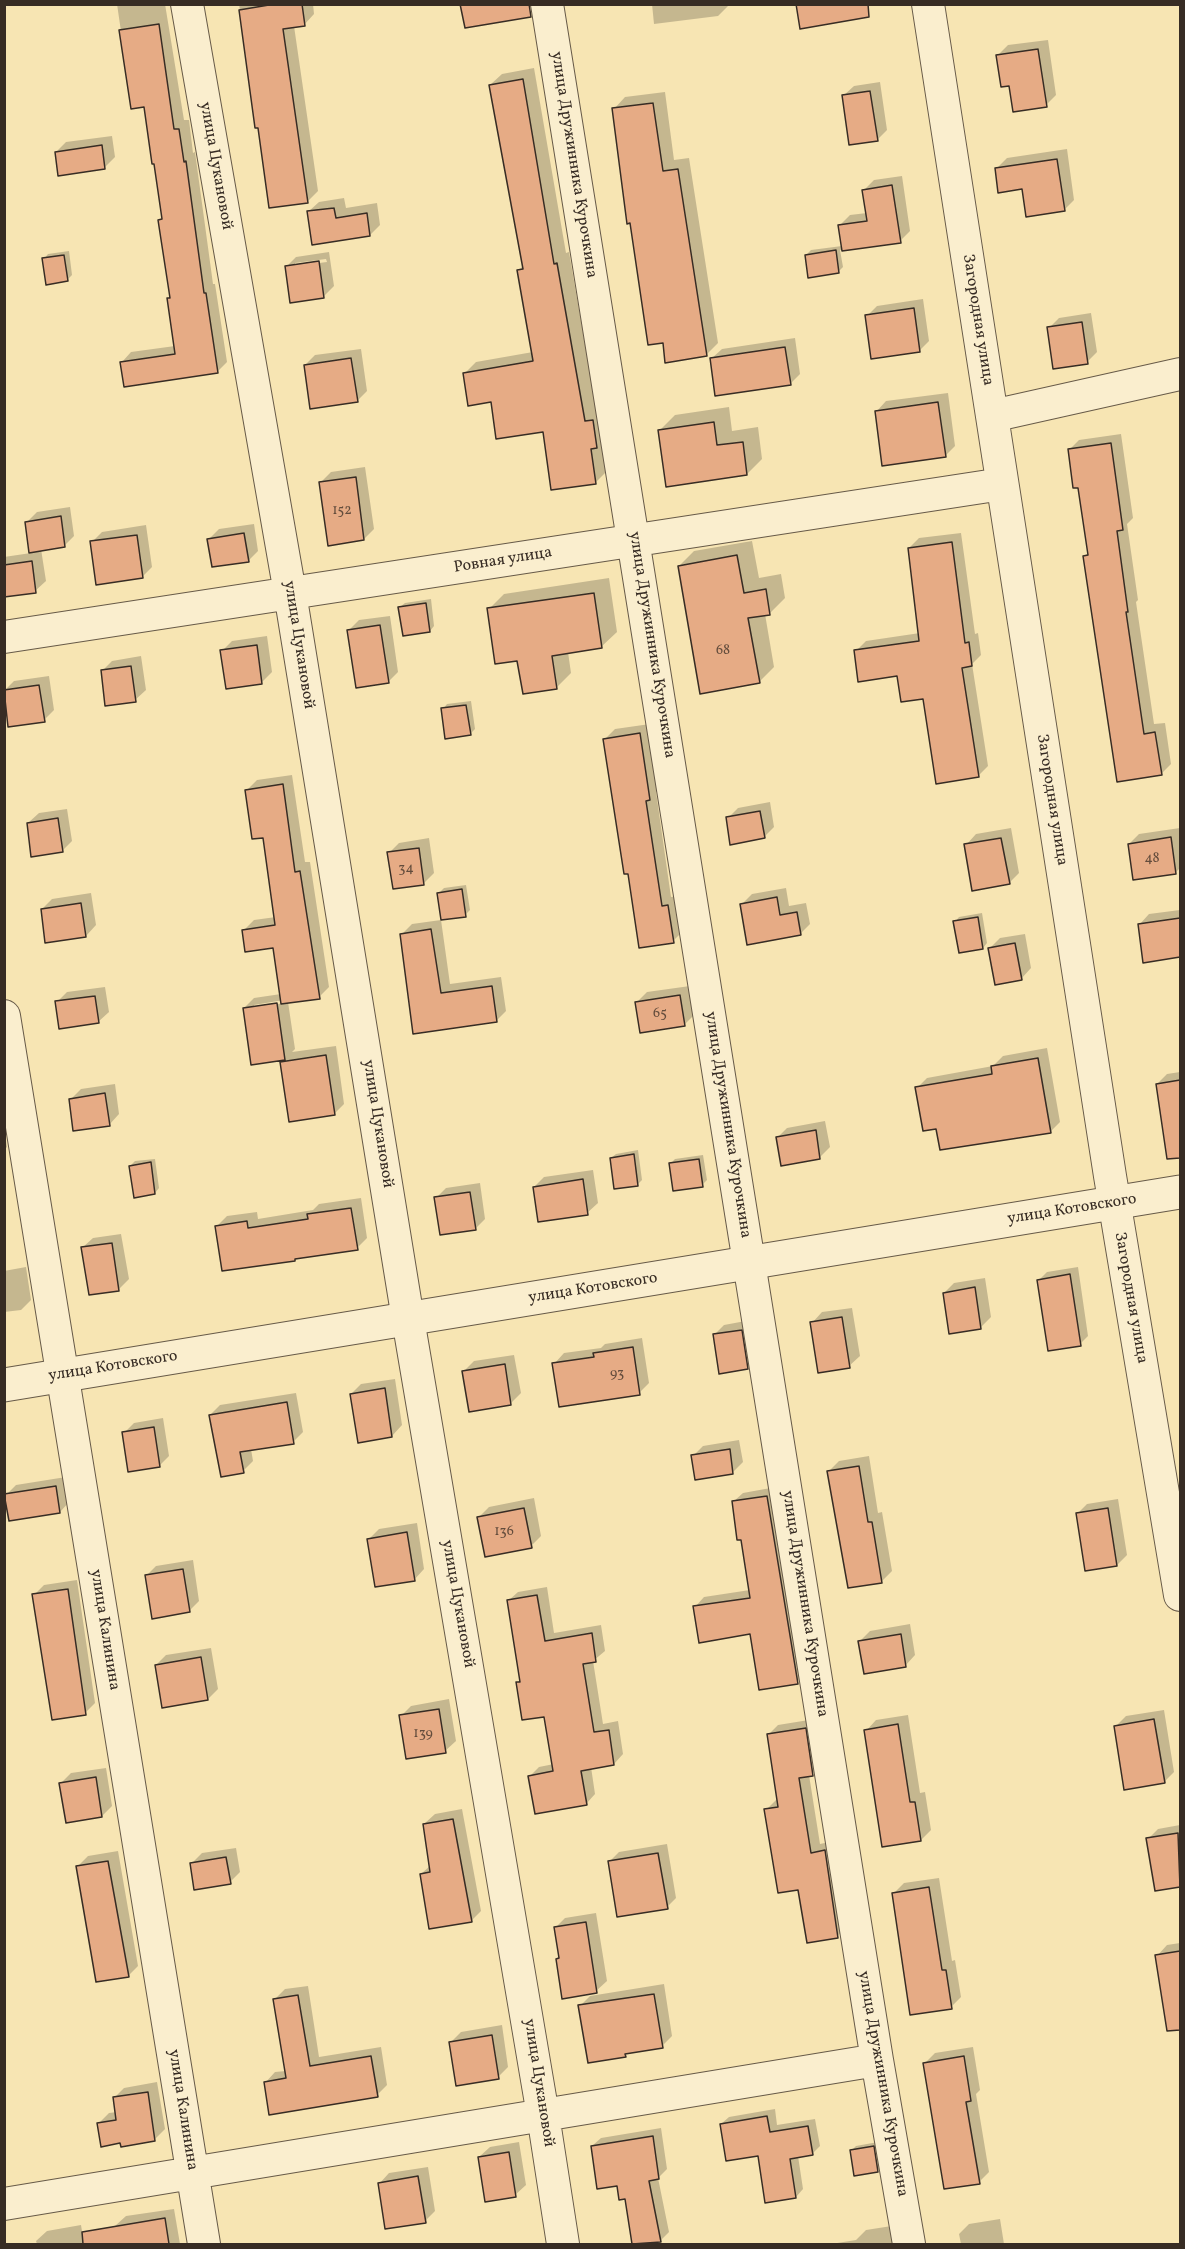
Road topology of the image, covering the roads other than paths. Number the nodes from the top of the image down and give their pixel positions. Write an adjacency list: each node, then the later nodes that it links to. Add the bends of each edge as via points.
1 (187, 4): 8 (street, улица Цукановой)
2 (547, 4): 7 (street, улица Дружинника Курочкина)
3 (928, 4): 5 (street, Загородная улица)
4 (1180, 374): 5 (street)
5 (992, 416): 6 (street, Загородная улица)
6 (1002, 484): 7 (street, Ровная улица); 12 (street, Загородная улица)
7 (634, 541): 8 (street, Ровная улица); 13 (street, улица Дружинника Курочкина)
8 (290, 594): 9 (street, Ровная улица); 14 (street, улица Цукановой)
9 (4, 637)
10 (4, 1016): 15 (street, улица Калинина)
11 (1180, 1192): 12 (street, улица Котовского)
12 (1114, 1203): 13 (street, улица Котовского); 17 (street, Загородная улица)
13 (750, 1263): 14 (street, улица Котовского); 18 (street, улица Дружинника Курочкина)
14 (408, 1319): 15 (street, улица Котовского); 19 (street, улица Цукановой)
15 (63, 1376): 16 (street, улица Котовского); 20 (street, улица Калинина)
16 (4, 1385)
17 (1180, 1595)
18 (877, 2060): 19 (street); 24 (street, улица Дружинника Курочкина)
19 (543, 2115): 20 (street); 23 (street, улица Цукановой)
20 (193, 2172): 21 (street); 22 (street, улица Калинина)
21 (4, 2204)
22 (204, 2244)
23 (563, 2244)
24 (909, 2244)

